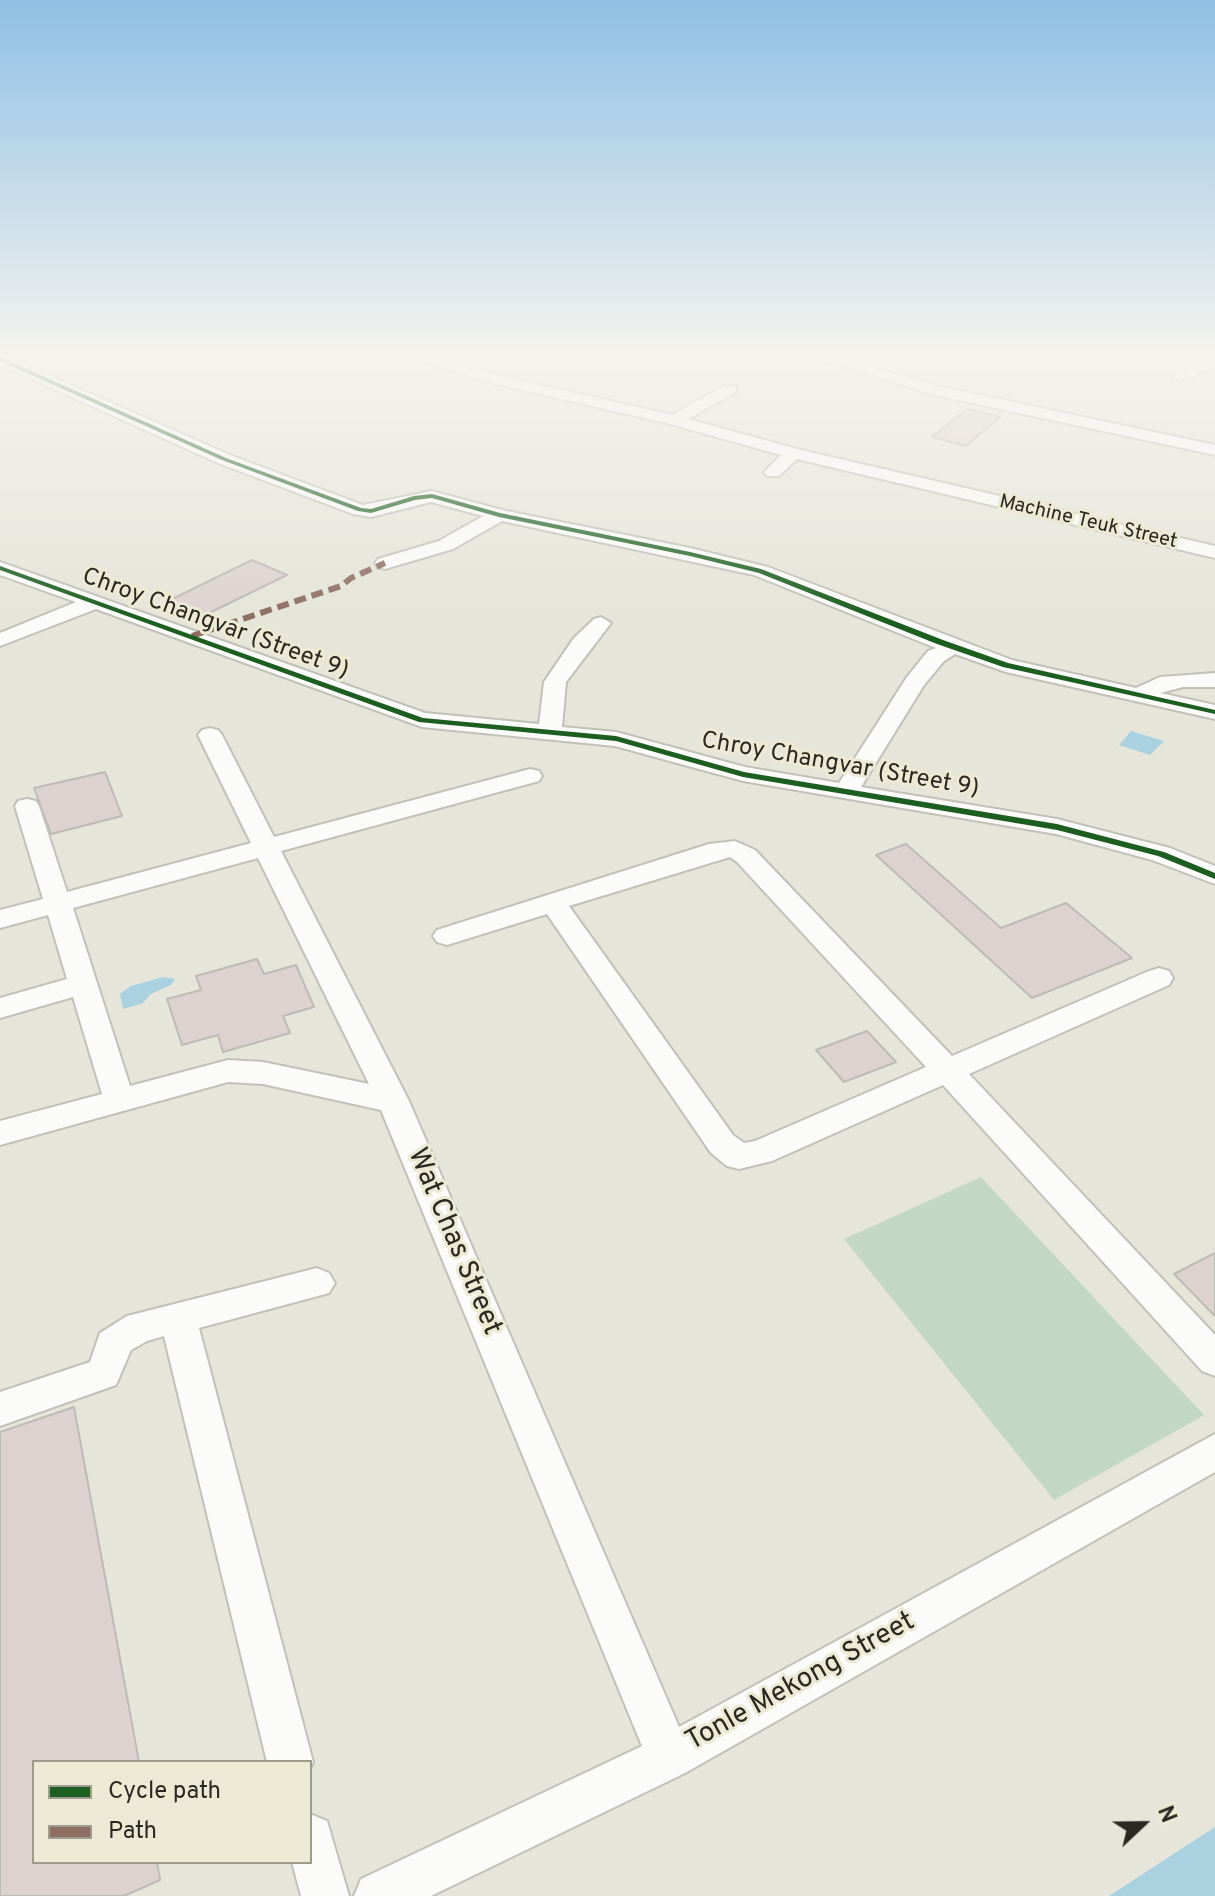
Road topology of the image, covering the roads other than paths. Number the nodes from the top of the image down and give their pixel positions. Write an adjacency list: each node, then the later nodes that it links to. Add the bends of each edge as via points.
1 (185, 441): 9 (street, via 360,510 432,496)
2 (751, 441): 5 (street, Machine Teuk Street)
3 (1175, 441): 4 (street)
4 (1215, 450)
5 (793, 453): 7 (street); 8 (street, Machine Teuk Street)
6 (962, 471): 8 (street)
7 (773, 472)
8 (944, 490): 10 (street, Machine Teuk Street)
9 (499, 515): 11 (street, via 446,545); 16 (street, via 761,571)
10 (1215, 552)
11 (385, 563)
12 (0, 568): 13 (street, Chroy Changvar (Street 9))
13 (96, 602): 15 (street); 20 (street, Chroy Changvar (Street 9), via 173,621 422,720)
14 (601, 623): 20 (street, via 555,682)
15 (0, 640)
16 (953, 647): 18 (street, via 1006,665); 23 (street, via 936,656 915,682)
17 (1215, 680): 18 (street, via 1160,684)
18 (1143, 693): 19 (street)
19 (1215, 712)
20 (550, 733): 23 (street, Chroy Changvar (Street 9), via 616,739 743,774)
21 (210, 735): 25 (street, Wat Chas Street)
22 (530, 776): 25 (street)
23 (845, 793): 26 (street, Chroy Changvar (Street 9), via 1057,827 1161,854)
24 (27, 806): 28 (street)
25 (267, 847): 28 (street); 36 (street, Wat Chas Street)
26 (1215, 876)
27 (553, 903): 30 (street); 34 (street, via 735,849); 34 (street, via 722,1144 739,1157 761,1152)
28 (56, 904): 29 (street); 32 (street)
29 (0, 919)
30 (447, 936)
31 (1159, 978): 34 (street)
32 (82, 985): 33 (street); 35 (street)
33 (0, 1008)
34 (946, 1069): 40 (street)
35 (119, 1099): 36 (street, via 228,1071 263,1073); 37 (street)
36 (393, 1101): 43 (street, Wat Chas Street)
37 (0, 1133)
38 (317, 1283): 39 (street)
39 (178, 1318): 41 (street, via 123,1335 113,1344 103,1374); 44 (street)
40 (1215, 1360)
41 (0, 1409)
42 (1215, 1452): 43 (street, Tonle Mekong Street)
43 (669, 1757): 47 (street, Tonle Mekong Street)
44 (289, 1760)
45 (312, 1846): 46 (street)
46 (325, 1896)
47 (378, 1896)

